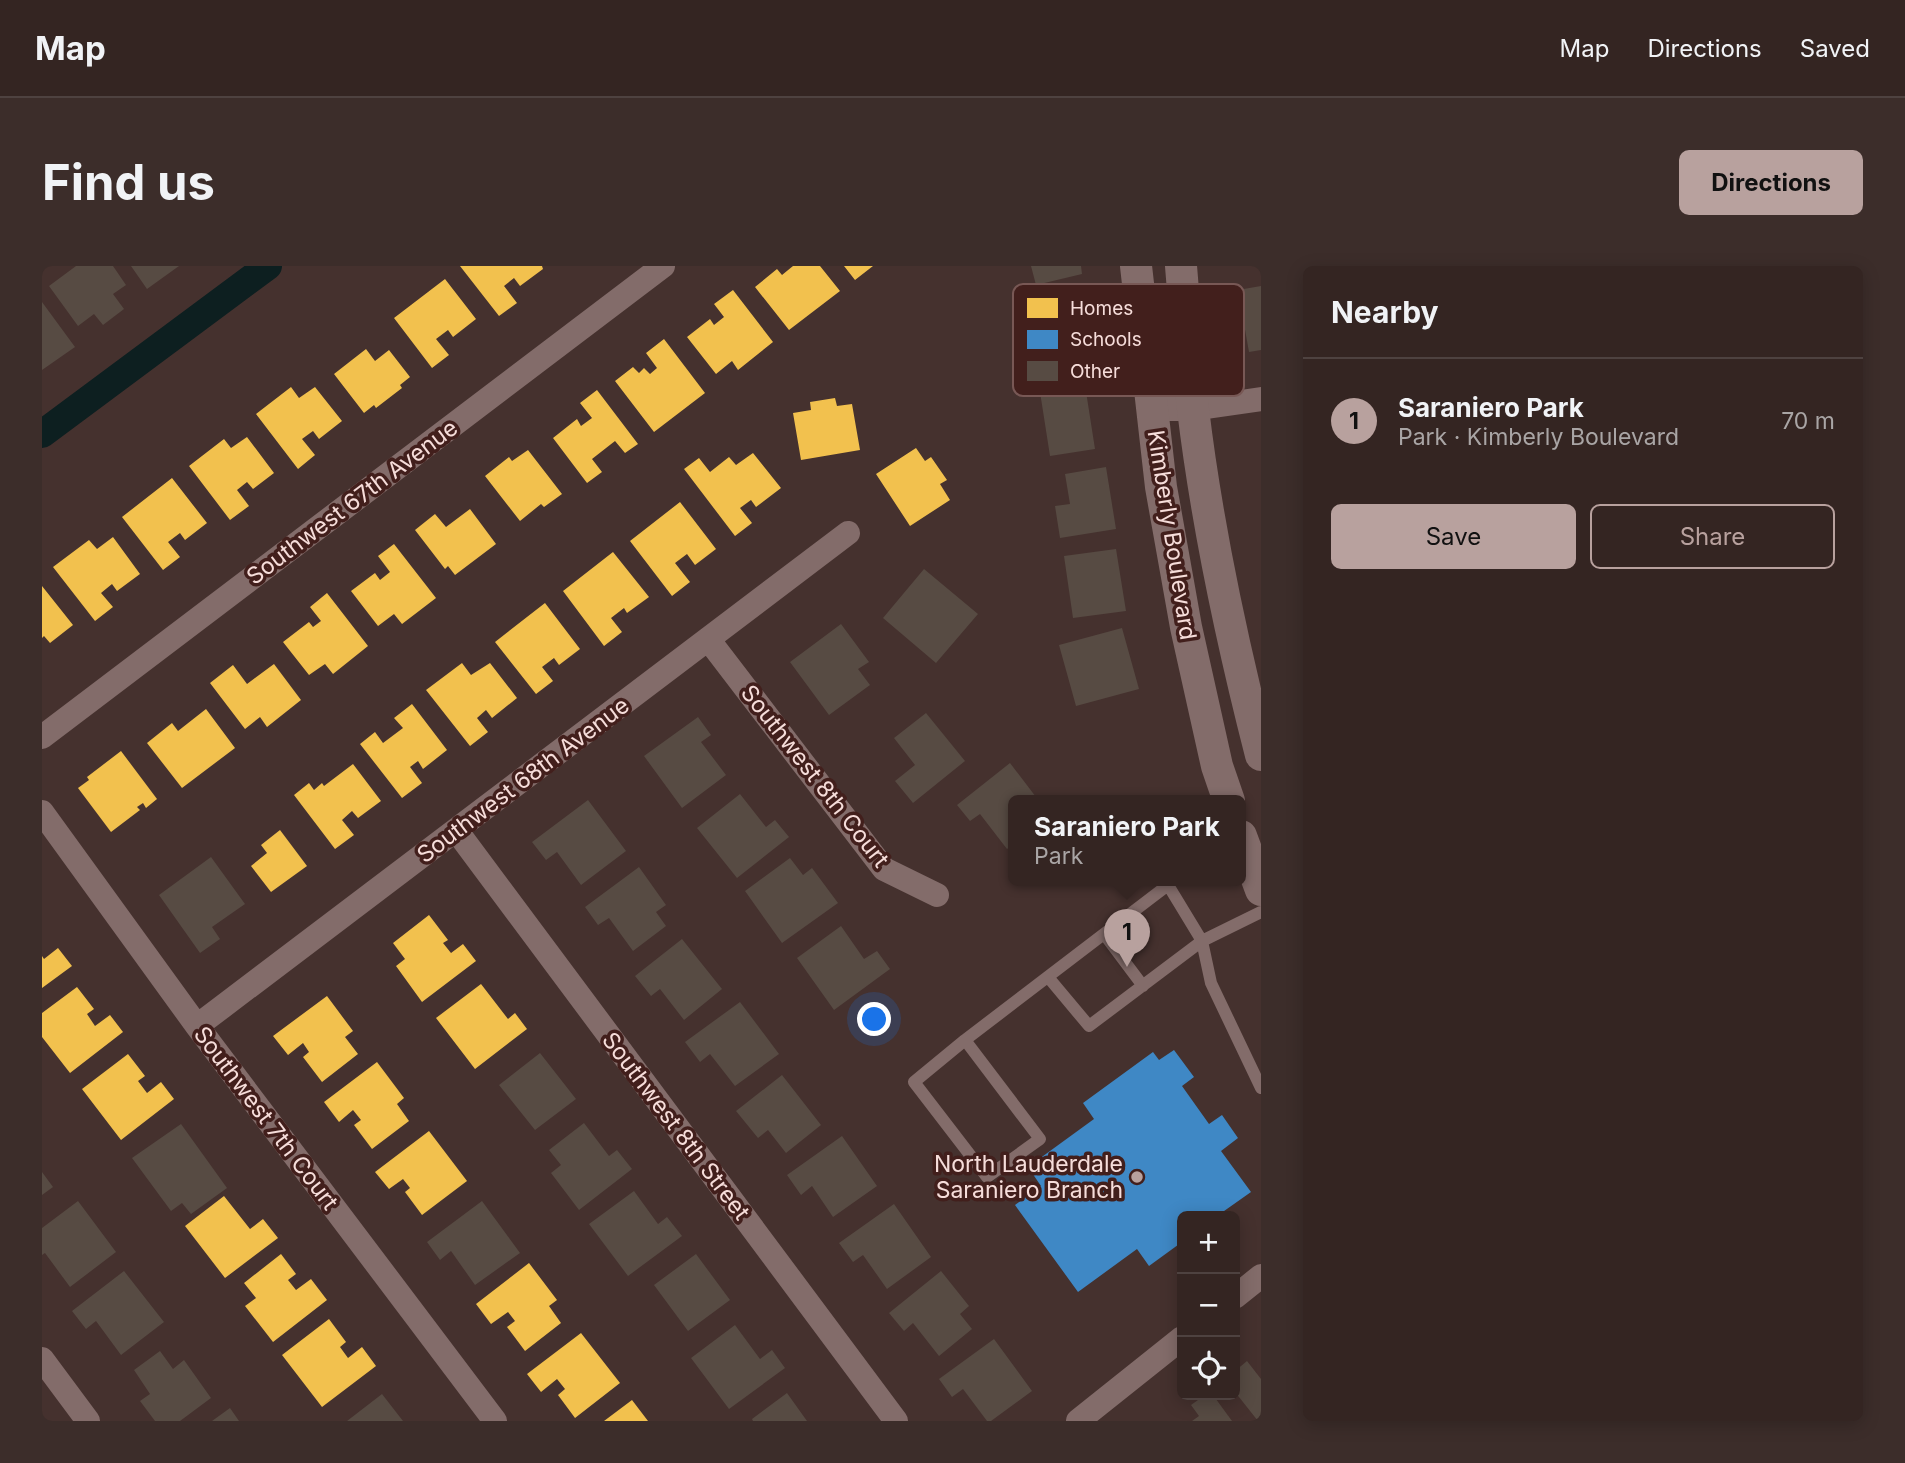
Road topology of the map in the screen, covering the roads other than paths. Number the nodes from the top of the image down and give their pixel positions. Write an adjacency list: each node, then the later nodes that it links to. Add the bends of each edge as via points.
1 (663, 266): 13 (street, Southwest 67th Avenue)
2 (1136, 266): 4 (street, Kimberly Boulevard)
3 (1181, 266): 5 (street, Kimberly Boulevard)
4 (1138, 284)
5 (1183, 284)
6 (1151, 396): 9 (street, Kimberly Boulevard)
7 (1192, 396): 10 (street, Kimberly Boulevard)
8 (1261, 399): 10 (street)
9 (1152, 409): 10 (street); 15 (street, Kimberly Boulevard, via 1186,627)
10 (1193, 409): 14 (street, Kimberly Boulevard, via 1229,617)
11 (848, 533): 12 (street, Southwest 68th Avenue)
12 (708, 639): 17 (street, Southwest 68th Avenue); 22 (street, Southwest 8th Court, via 884,869)
13 (42, 737)
14 (1261, 755)
15 (1227, 795)
16 (42, 812): 28 (street, Southwest 7th Court)
17 (456, 830): 28 (street, Southwest 68th Avenue); 37 (street, Southwest 8th Street)
18 (1248, 838): 21 (street)
19 (1167, 886): 24 (lane)
20 (1169, 886): 25 (lane)
21 (1261, 890)
22 (937, 895)
23 (1261, 912): 25 (lane)
24 (1104, 934): 26 (lane); 27 (lane)
25 (1202, 941): 27 (lane); 30 (lane, via 1211,983)
26 (1048, 978): 27 (lane, via 1089,1027); 29 (lane)
27 (1143, 986)
28 (197, 1026): 36 (street, Southwest 7th Court)
29 (965, 1041): 29 (lane, via 914,1083 987,1177 1040,1139)
30 (1261, 1088)
31 (1261, 1276): 32 (street)
32 (1240, 1293)
33 (1177, 1343): 38 (street)
34 (42, 1359): 35 (street)
35 (88, 1421)
36 (495, 1421)
37 (896, 1421)
38 (1078, 1421)

